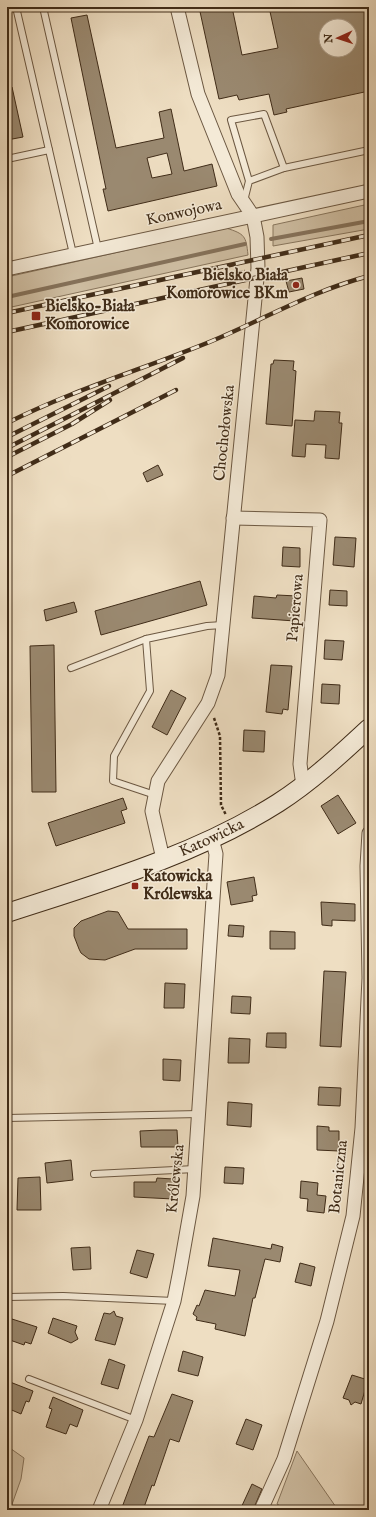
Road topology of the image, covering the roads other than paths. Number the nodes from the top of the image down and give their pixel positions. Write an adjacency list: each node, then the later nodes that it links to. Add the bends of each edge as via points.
1 (16, 7): 4 (lane)
2 (43, 7): 12 (lane)
3 (177, 7): 10 (street, Chochołowska, via 198,94)
4 (49, 150): 6 (lane); 13 (lane)
5 (369, 150): 7 (lane)
6 (7, 159)
7 (284, 168): 8 (lane); 8 (lane, via 264,114 231,120)
8 (250, 181): 10 (lane)
9 (369, 191): 11 (street, Konwojowa)
10 (243, 202): 11 (street, Chochołowska)
11 (253, 216): 12 (street, Konwojowa); 15 (street, Chochołowska, via 258,268)
12 (98, 249): 13 (street, Konwojowa)
13 (73, 254): 14 (street, Konwojowa)
14 (7, 269)
15 (233, 518): 16 (street, Chochołowska); 20 (street, Papierowa, via 320,520 300,764)
16 (223, 625): 17 (lane); 21 (street, Chochołowska, via 218,675 208,703 158,781)
17 (146, 639): 18 (lane); 21 (lane, via 150,691 114,756 113,781)
18 (71, 668)
19 (368, 730): 20 (street, Katowicka)
20 (303, 786): 23 (street, Katowicka, via 279,803)
21 (155, 795): 24 (street, Chochołowska, via 152,811)
22 (369, 833): 35 (street, Botaniczna, via 369,978 362,1128 353,1216 327,1321 284,1459)
23 (212, 839): 24 (street, Katowicka); 26 (street, Królewska, via 216,854)
24 (163, 859): 25 (street, Katowicka)
25 (7, 913)
26 (199, 1114): 27 (lane); 28 (street, Królewska)
27 (7, 1118)
28 (195, 1169): 29 (lane); 31 (street, Królewska, via 194,1196)
29 (94, 1174)
30 (7, 1297): 31 (lane, via 63,1296)
31 (174, 1301): 33 (street, Królewska)
32 (29, 1379): 33 (lane)
33 (136, 1420): 34 (street, Królewska)
34 (99, 1510)
35 (261, 1510)

